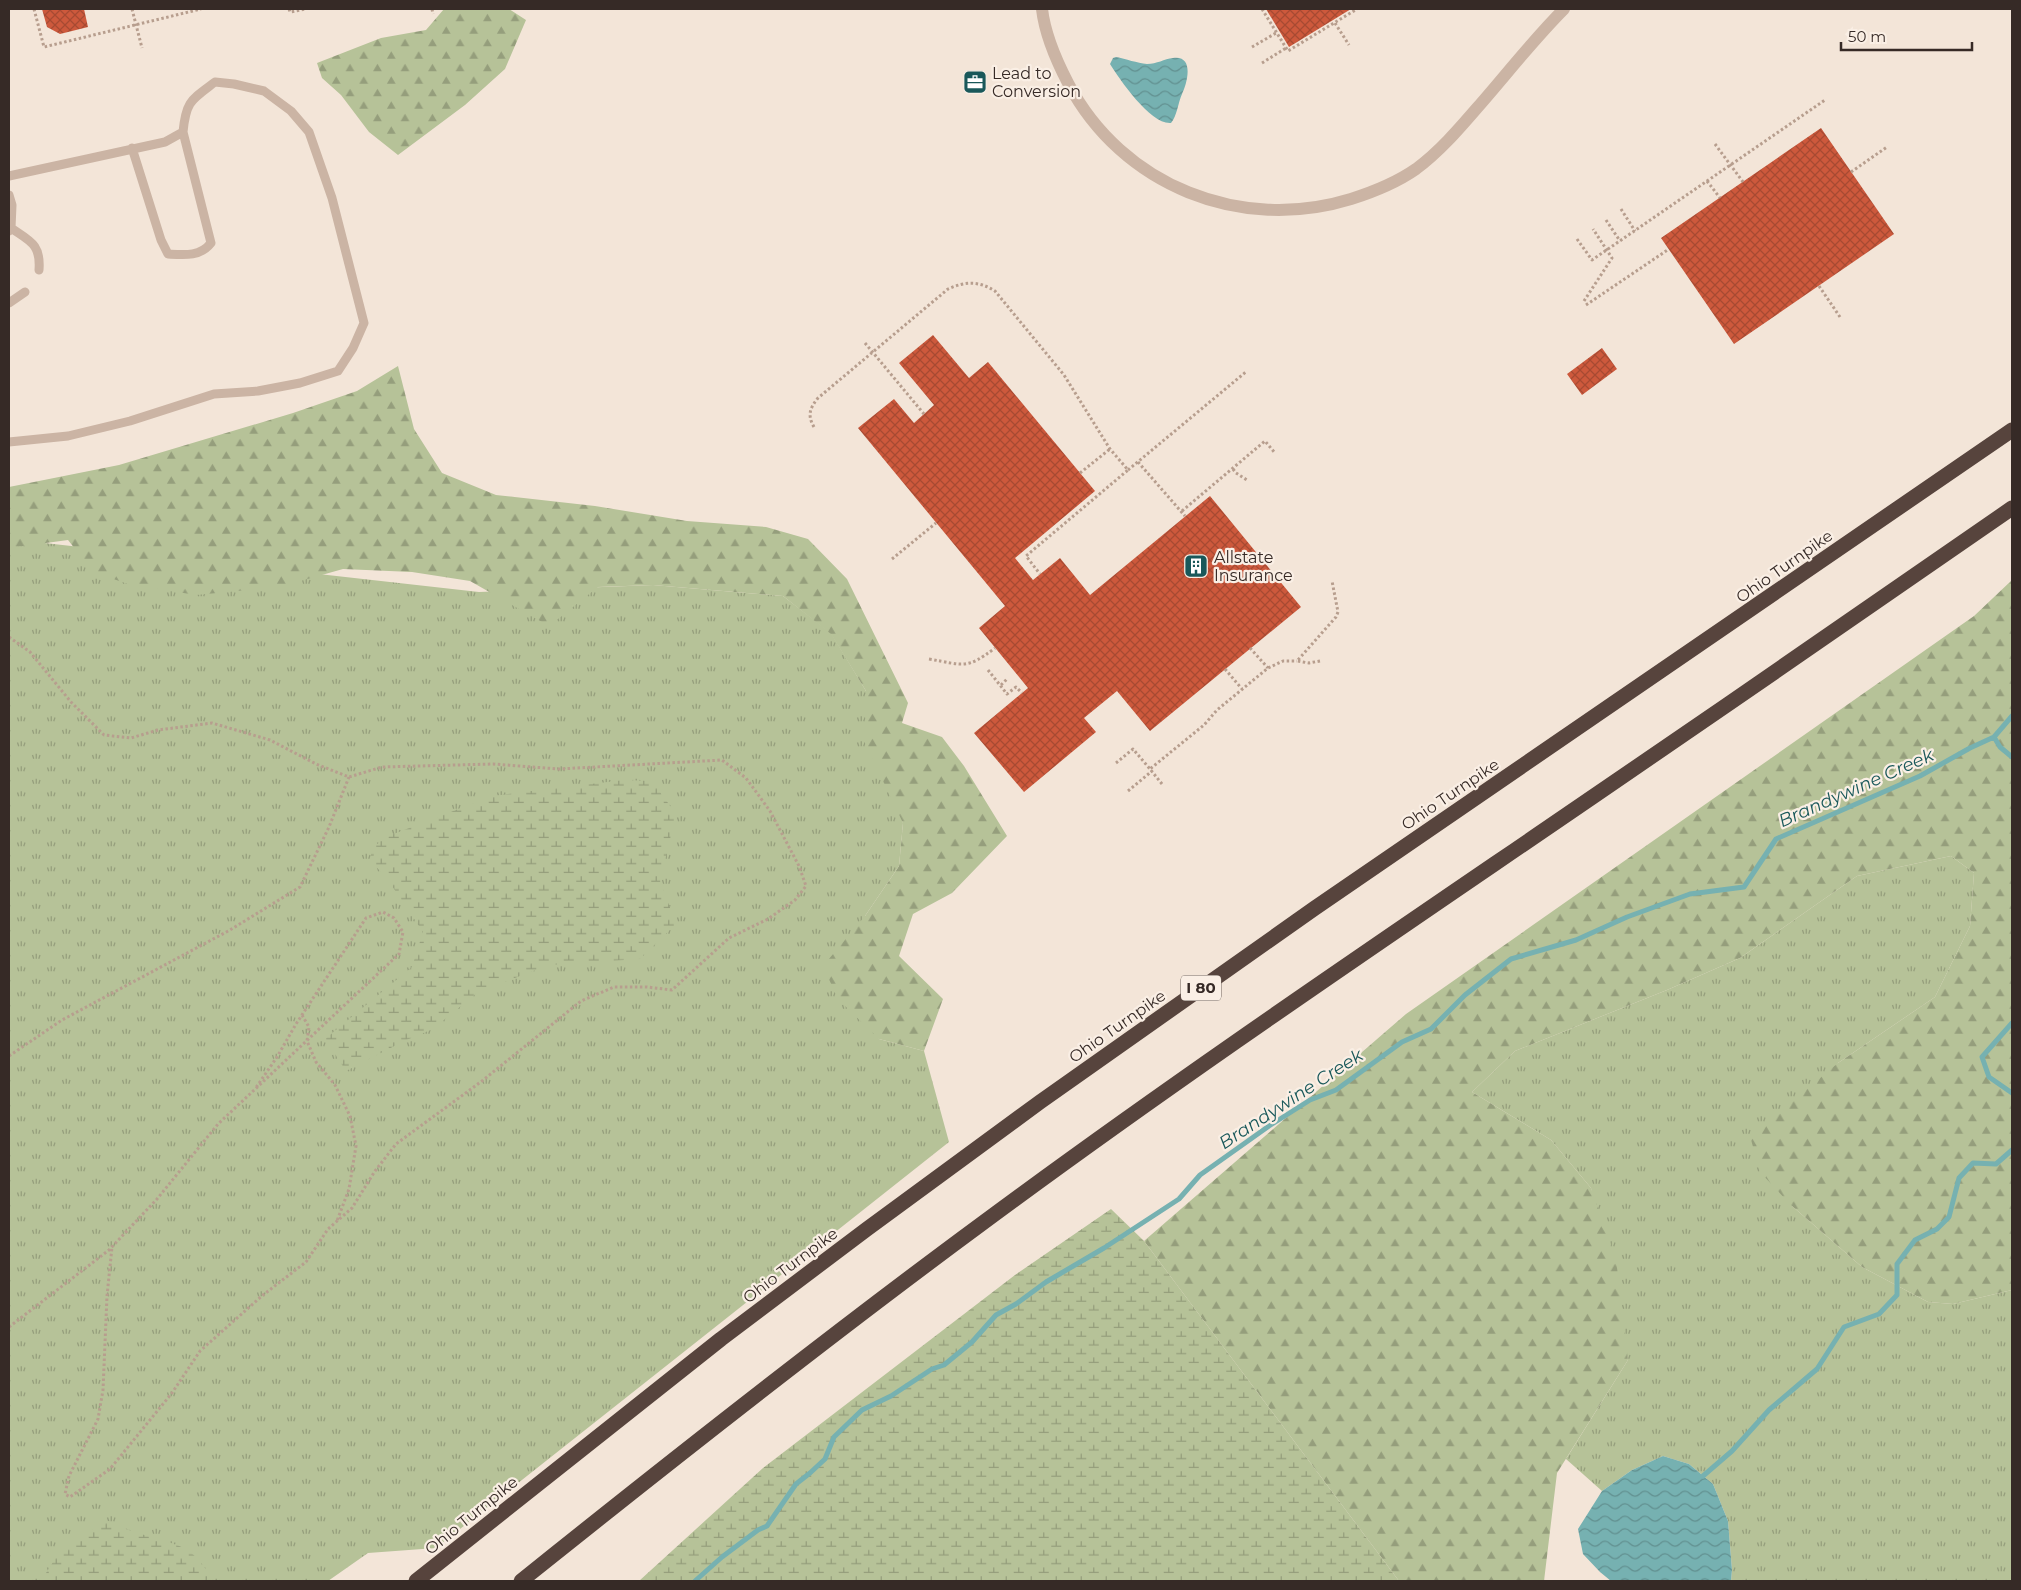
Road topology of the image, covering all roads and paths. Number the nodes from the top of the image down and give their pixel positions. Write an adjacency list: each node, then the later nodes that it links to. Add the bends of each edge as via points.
1 (34, 9): 13 (path, via 44,47)
2 (132, 9): 13 (path)
3 (201, 9): 13 (path)
4 (289, 9): 5 (path, via 290,12)
5 (306, 9)
6 (432, 9): 11 (path)
7 (1042, 9): 10 (street, via 1057,62 1079,104 1110,141 1146,171 1184,192 1229,206 1289,211 1329,205 1374,192 1415,169 1449,141)
8 (1262, 9): 14 (path)
9 (1358, 9): 12 (path)
10 (1564, 9)
11 (433, 14)
12 (1335, 23): 15 (path); 18 (path, via 1288,51)
13 (136, 24): 17 (path)
14 (1276, 33): 16 (path); 18 (path)
15 (1349, 45)
16 (1252, 47)
17 (142, 48)
18 (1286, 48): 19 (path)
19 (1262, 63)
20 (1826, 100): 25 (path)
21 (183, 132): 24 (lane, via 165,142); 24 (lane, via 210,243 205,251 188,256 168,254); 54 (lane, via 185,112 193,99 215,82 264,91 291,111 309,132 332,198 364,323 353,348 338,371 300,383 214,394 130,421 68,436)
22 (1715, 144): 25 (path)
23 (1887, 147): 26 (path)
24 (132, 148): 27 (lane)
25 (1730, 165): 28 (path); 29 (path)
26 (1851, 172)
27 (9, 176)
28 (1707, 181): 31 (path); 36 (path)
29 (1742, 182)
30 (9, 195): 34 (lane, via 12,205)
31 (1720, 198)
32 (1621, 209): 36 (path)
33 (1606, 220): 38 (path)
34 (10, 229): 41 (lane, via 33,243 40,255)
35 (1593, 229): 40 (path)
36 (1635, 231): 38 (path)
37 (1578, 239): 40 (path, via 1592,260)
38 (1620, 241): 40 (path)
39 (1669, 249): 46 (path)
40 (1607, 250): 44 (path, via 1612,258)
41 (38, 270)
42 (1819, 286): 47 (path)
43 (25, 292): 45 (lane)
44 (1584, 301)
45 (9, 303)
46 (1586, 305)
47 (1840, 317)
48 (864, 343): 49 (path)
49 (873, 352): 51 (path); 52 (path, via 811,406 810,419); 55 (path, via 948,289 974,282 986,286 995,291 1064,375)
50 (1247, 371): 57 (path)
51 (924, 414)
52 (814, 427)
53 (2012, 430): 94 (highway, Ohio Turnpike / I 80, via 1324,902 1048,1097 721,1339)
54 (9, 442)
55 (1110, 449): 59 (path); 60 (path)
56 (1275, 453): 58 (path, via 1265,441)
57 (1138, 462): 59 (path); 63 (path)
58 (1232, 469): 61 (path); 63 (path)
59 (1128, 470): 67 (path, via 1026,556)
60 (1080, 473)
61 (1247, 480)
62 (2012, 508): 95 (highway, via 1188,1076 982,1223 636,1488)
63 (1182, 512): 64 (path)
64 (1186, 516)
65 (936, 523): 66 (path)
66 (892, 559)
67 (1040, 574)
68 (1332, 581): 73 (path, via 1338,612 1336,617)
69 (9, 637): 84 (path, via 30,652 71,702 104,735 132,738 158,730 212,723 270,740 316,764)
70 (995, 648): 72 (path, via 968,665)
71 (1250, 648): 75 (path)
72 (929, 659)
73 (1298, 661): 74 (path); 75 (path, via 1283,661)
74 (1320, 661)
75 (1268, 668): 80 (path)
76 (1226, 669): 80 (path)
77 (988, 670): 79 (path)
78 (1008, 679): 79 (path)
79 (1001, 685): 81 (path, via 1008,694 1016,687)
80 (1242, 688): 83 (path)
81 (1022, 693)
82 (1116, 763): 83 (path, via 1133,749)
83 (1151, 770): 85 (path); 86 (path)
84 (350, 776): 89 (path, via 300,887 230,930 62,1020); 91 (path, via 382,767 493,764 559,769 722,760 746,778 770,811 806,886 795,900 768,919 729,938 672,990 614,987 581,1001 482,1081 396,1144 352,1208)
85 (1162, 784)
86 (1128, 791)
87 (302, 1015): 88 (path, via 309,1026); 88 (path, via 366,918 383,912 394,918 403,932 400,954); 90 (path)
88 (307, 1041): 90 (path); 91 (path, via 316,1062 335,1085 350,1116 356,1146 349,1189)
89 (9, 1056)
90 (255, 1089): 92 (path, via 218,1124 157,1199)
91 (337, 1221): 92 (path, via 306,1262 200,1351 162,1406 110,1469 70,1497 65,1494 70,1476 98,1419 103,1390)
92 (112, 1247): 93 (path)
93 (9, 1328)
94 (416, 1581)
95 (521, 1581)

